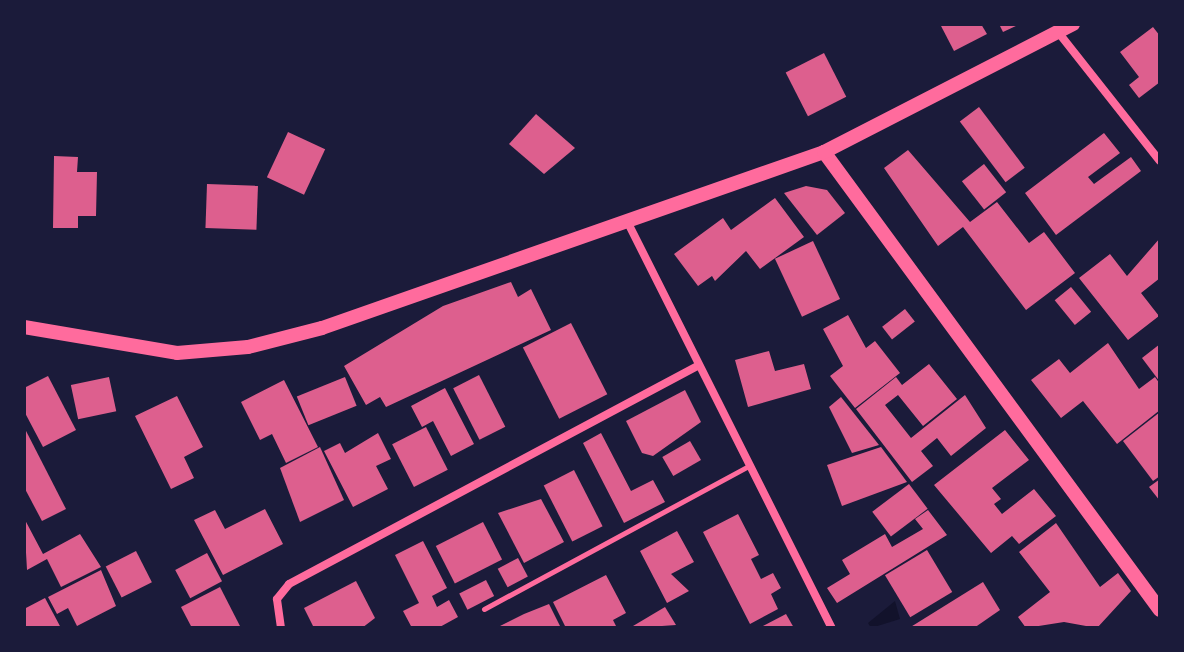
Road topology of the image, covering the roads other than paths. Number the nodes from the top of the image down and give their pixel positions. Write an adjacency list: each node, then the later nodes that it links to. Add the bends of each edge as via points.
1 (1073, 24): 2 (street)
2 (1058, 32): 3 (street); 4 (street)
3 (824, 152): 5 (street); 10 (street)
4 (1160, 161)
5 (626, 218): 6 (street, via 322,328 248,347 177,353); 7 (street)
6 (24, 327)
7 (697, 366): 8 (street); 11 (street, via 289,584 277,599)
8 (749, 466): 9 (lane); 12 (street)
9 (484, 609)
10 (1160, 610)
11 (281, 628)
12 (832, 628)

